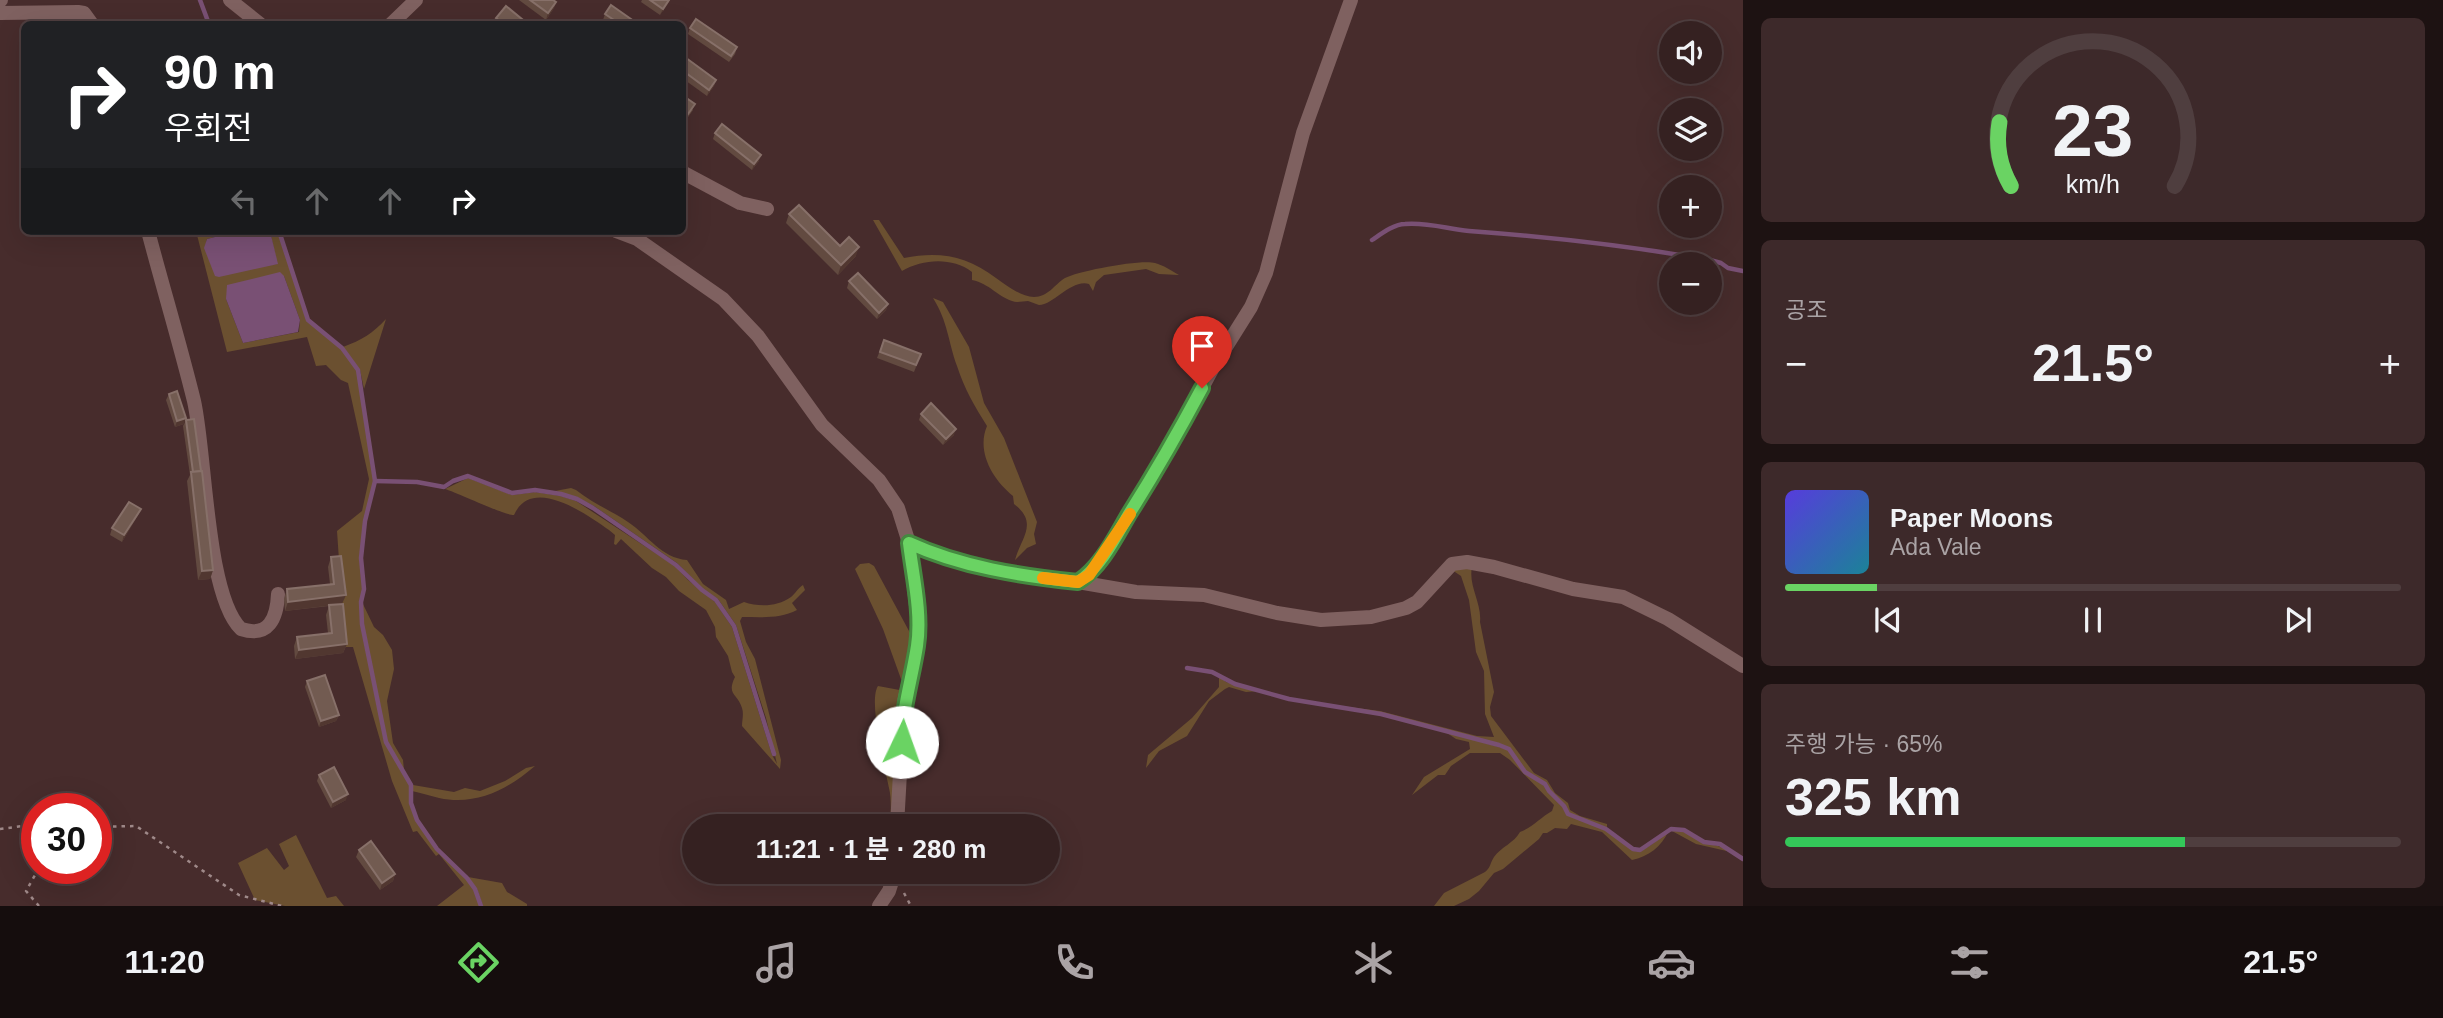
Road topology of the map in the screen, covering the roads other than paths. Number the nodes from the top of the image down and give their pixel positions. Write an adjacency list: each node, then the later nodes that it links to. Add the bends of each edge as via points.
1 (230, 0): 6 (street)
2 (416, 0): 7 (street)
3 (1351, 0): 13 (street, via 1303,133 1266,273 1251,307 1107,550)
4 (0, 13): 5 (street, via 78,12)
5 (90, 21)
6 (256, 21)
7 (394, 21)
8 (686, 174): 9 (street, via 740,203)
9 (767, 209)
10 (149, 235): 14 (street, via 194,401 217,575 233,619 241,629 258,631 277,614)
11 (626, 235): 12 (street, via 723,299 758,336 822,425 890,494)
12 (909, 543): 13 (street, via 995,570); 16 (street, via 917,644 904,702)
13 (1078, 582): 15 (street, via 1136,592 1204,595 1296,617 1347,620 1417,602 1452,564 1467,562 1623,597)
14 (278, 594)
15 (1743, 666)
16 (898, 814)
17 (891, 884): 18 (street)
18 (879, 906)

